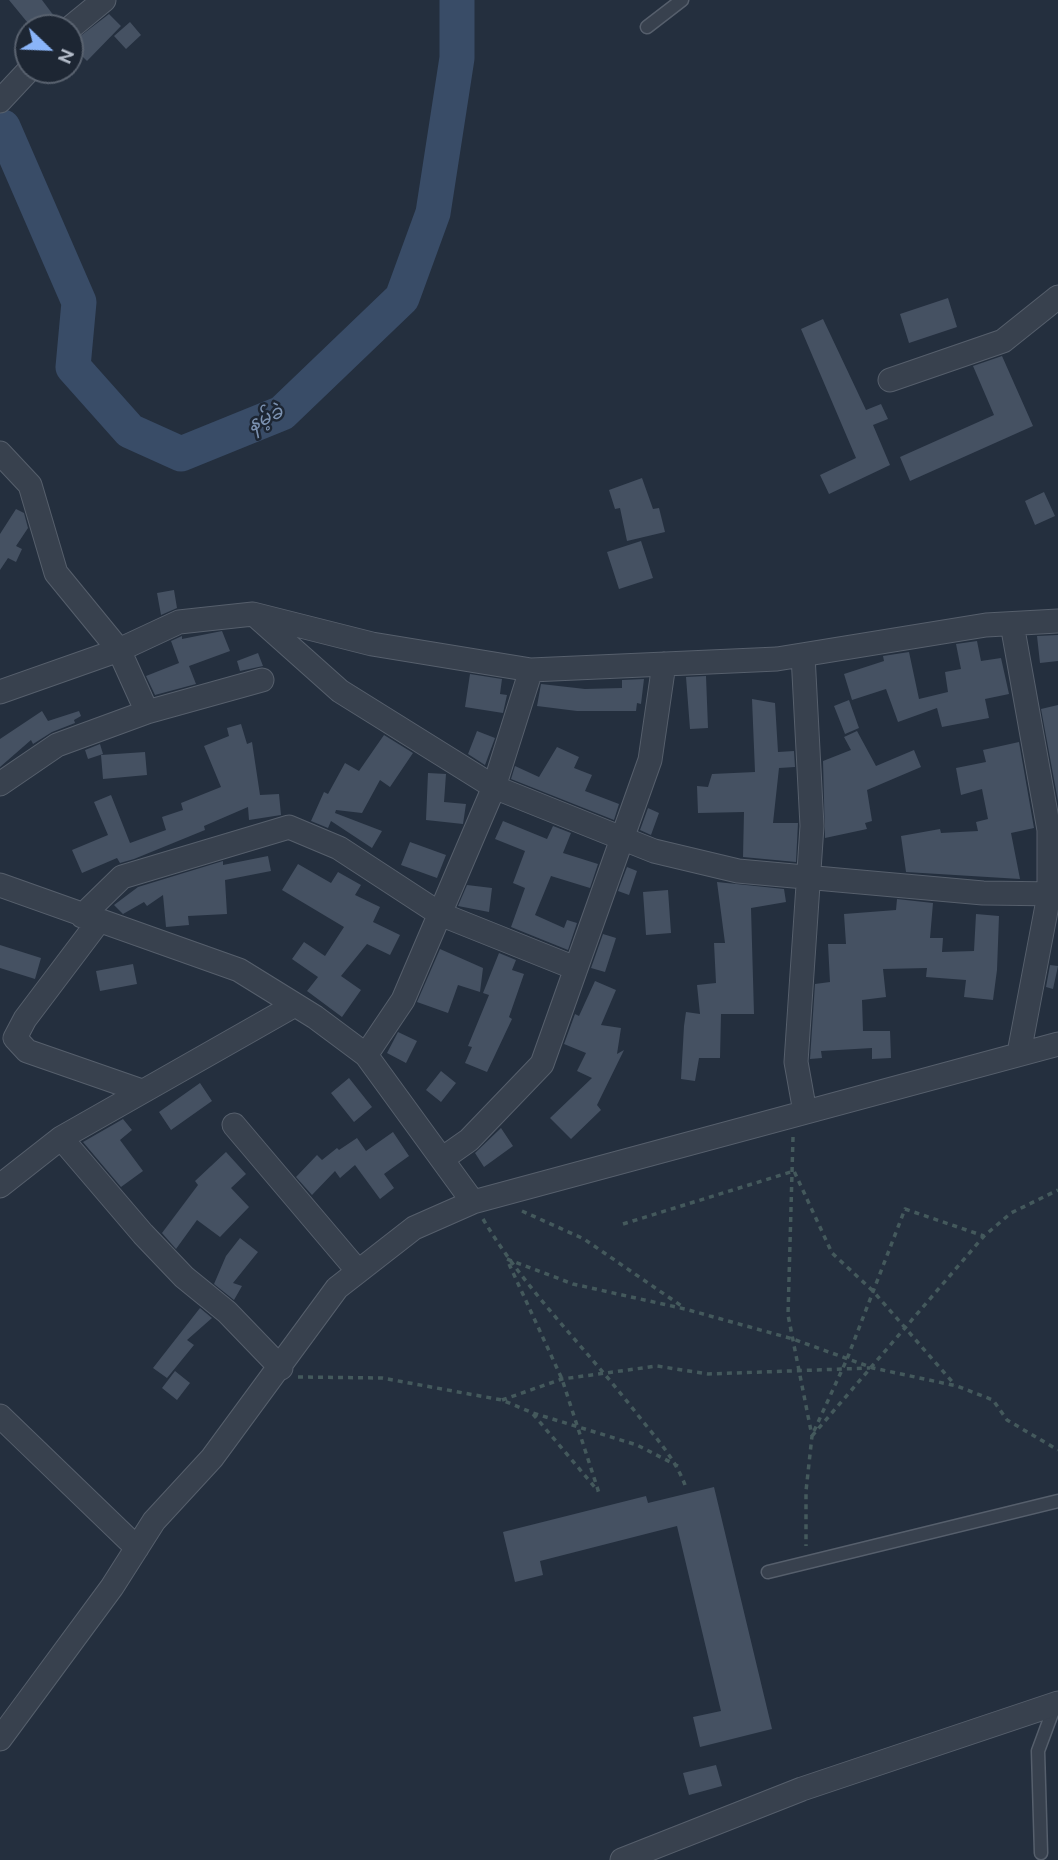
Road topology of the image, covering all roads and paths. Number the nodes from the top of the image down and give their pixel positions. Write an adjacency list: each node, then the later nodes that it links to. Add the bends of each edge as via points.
1 (104, 0): 3 (street)
2 (682, 0): 4 (lane)
3 (84, 16)
4 (647, 27)
5 (16, 84): 6 (street)
6 (0, 101)
7 (1058, 297): 8 (street, via 1003,341)
8 (890, 380)
9 (0, 453): 13 (street, via 30,485 56,573)
10 (253, 614): 13 (street, via 179,622); 16 (street, via 372,644); 21 (street, via 340,691)
11 (1058, 621): 12 (street)
12 (1012, 624): 14 (street); 25 (street, via 1049,830)
13 (120, 650): 18 (street); 19 (street)
14 (803, 655): 15 (street); 23 (street, via 812,825)
15 (664, 664): 16 (street); 22 (street, via 650,760)
16 (531, 670): 21 (street)
17 (262, 680): 19 (street)
18 (0, 692)
19 (147, 712): 20 (street, via 57,745)
20 (0, 784)
21 (494, 787): 22 (street); 26 (street)
22 (621, 838): 23 (street, via 738,872); 28 (street)
23 (807, 877): 25 (street); 34 (street, via 796,1062)
24 (0, 885): 27 (street)
25 (1053, 895): 31 (street)
26 (440, 914): 27 (street, via 339,848 289,827 122,877); 28 (street); 32 (street, via 403,1000)
27 (91, 918): 29 (street, via 239,970); 33 (street, via 15,1038 27,1051)
28 (575, 968): 37 (street, via 542,1064 469,1140)
29 (295, 1005): 32 (street); 33 (street)
30 (1058, 1044): 31 (street)
31 (1019, 1053): 34 (street)
32 (366, 1055): 37 (street)
33 (142, 1091): 36 (street)
34 (799, 1114): 38 (path); 41 (street)
35 (234, 1125): 45 (street)
36 (61, 1138): 39 (street); 54 (street, via 143,1234 184,1277 227,1312)
37 (442, 1160): 41 (street)
38 (794, 1171): 42 (path); 46 (path, via 832,1253); 49 (path, via 788,1315)
39 (0, 1186)
40 (1058, 1190): 43 (path, via 1011,1213)
41 (482, 1199): 44 (path); 45 (street, via 414,1228); 47 (path, via 584,1239)
42 (623, 1224)
43 (984, 1236): 46 (path, via 905,1209); 48 (path)
44 (507, 1259): 47 (path, via 573,1284); 55 (path); 56 (path)
45 (357, 1270): 54 (street, via 337,1288)
46 (873, 1291): 48 (path); 50 (path)
47 (685, 1309): 49 (path)
48 (905, 1328): 51 (path); 57 (path)
49 (793, 1339): 50 (path); 53 (path)
50 (847, 1359): 51 (path); 52 (path)
51 (873, 1367): 52 (path); 57 (path); 62 (path)
52 (842, 1369): 53 (path); 62 (path)
53 (799, 1371): 55 (path, via 708,1374 657,1366); 62 (path)
54 (278, 1372): 58 (path, via 382,1378); 67 (street, via 212,1458 154,1521)
55 (606, 1373): 56 (path); 64 (path)
56 (562, 1379): 58 (path); 61 (path)
57 (957, 1386): 63 (path, via 993,1400 1007,1420)
58 (502, 1400): 59 (path)
59 (533, 1413): 61 (path); 61 (path, via 599,1493)
60 (0, 1416): 67 (street)
61 (577, 1425): 64 (path, via 637,1445)
62 (812, 1436): 68 (path)
63 (1058, 1450)
64 (678, 1466): 65 (path)
65 (685, 1485)
66 (1058, 1501): 68 (lane)
67 (137, 1548): 71 (street)
68 (805, 1563): 69 (lane)
69 (768, 1572)
70 (1056, 1704): 72 (lane, via 1038,1751); 73 (street, via 802,1789)
71 (0, 1739)
72 (1041, 1853)
73 (622, 1860)

